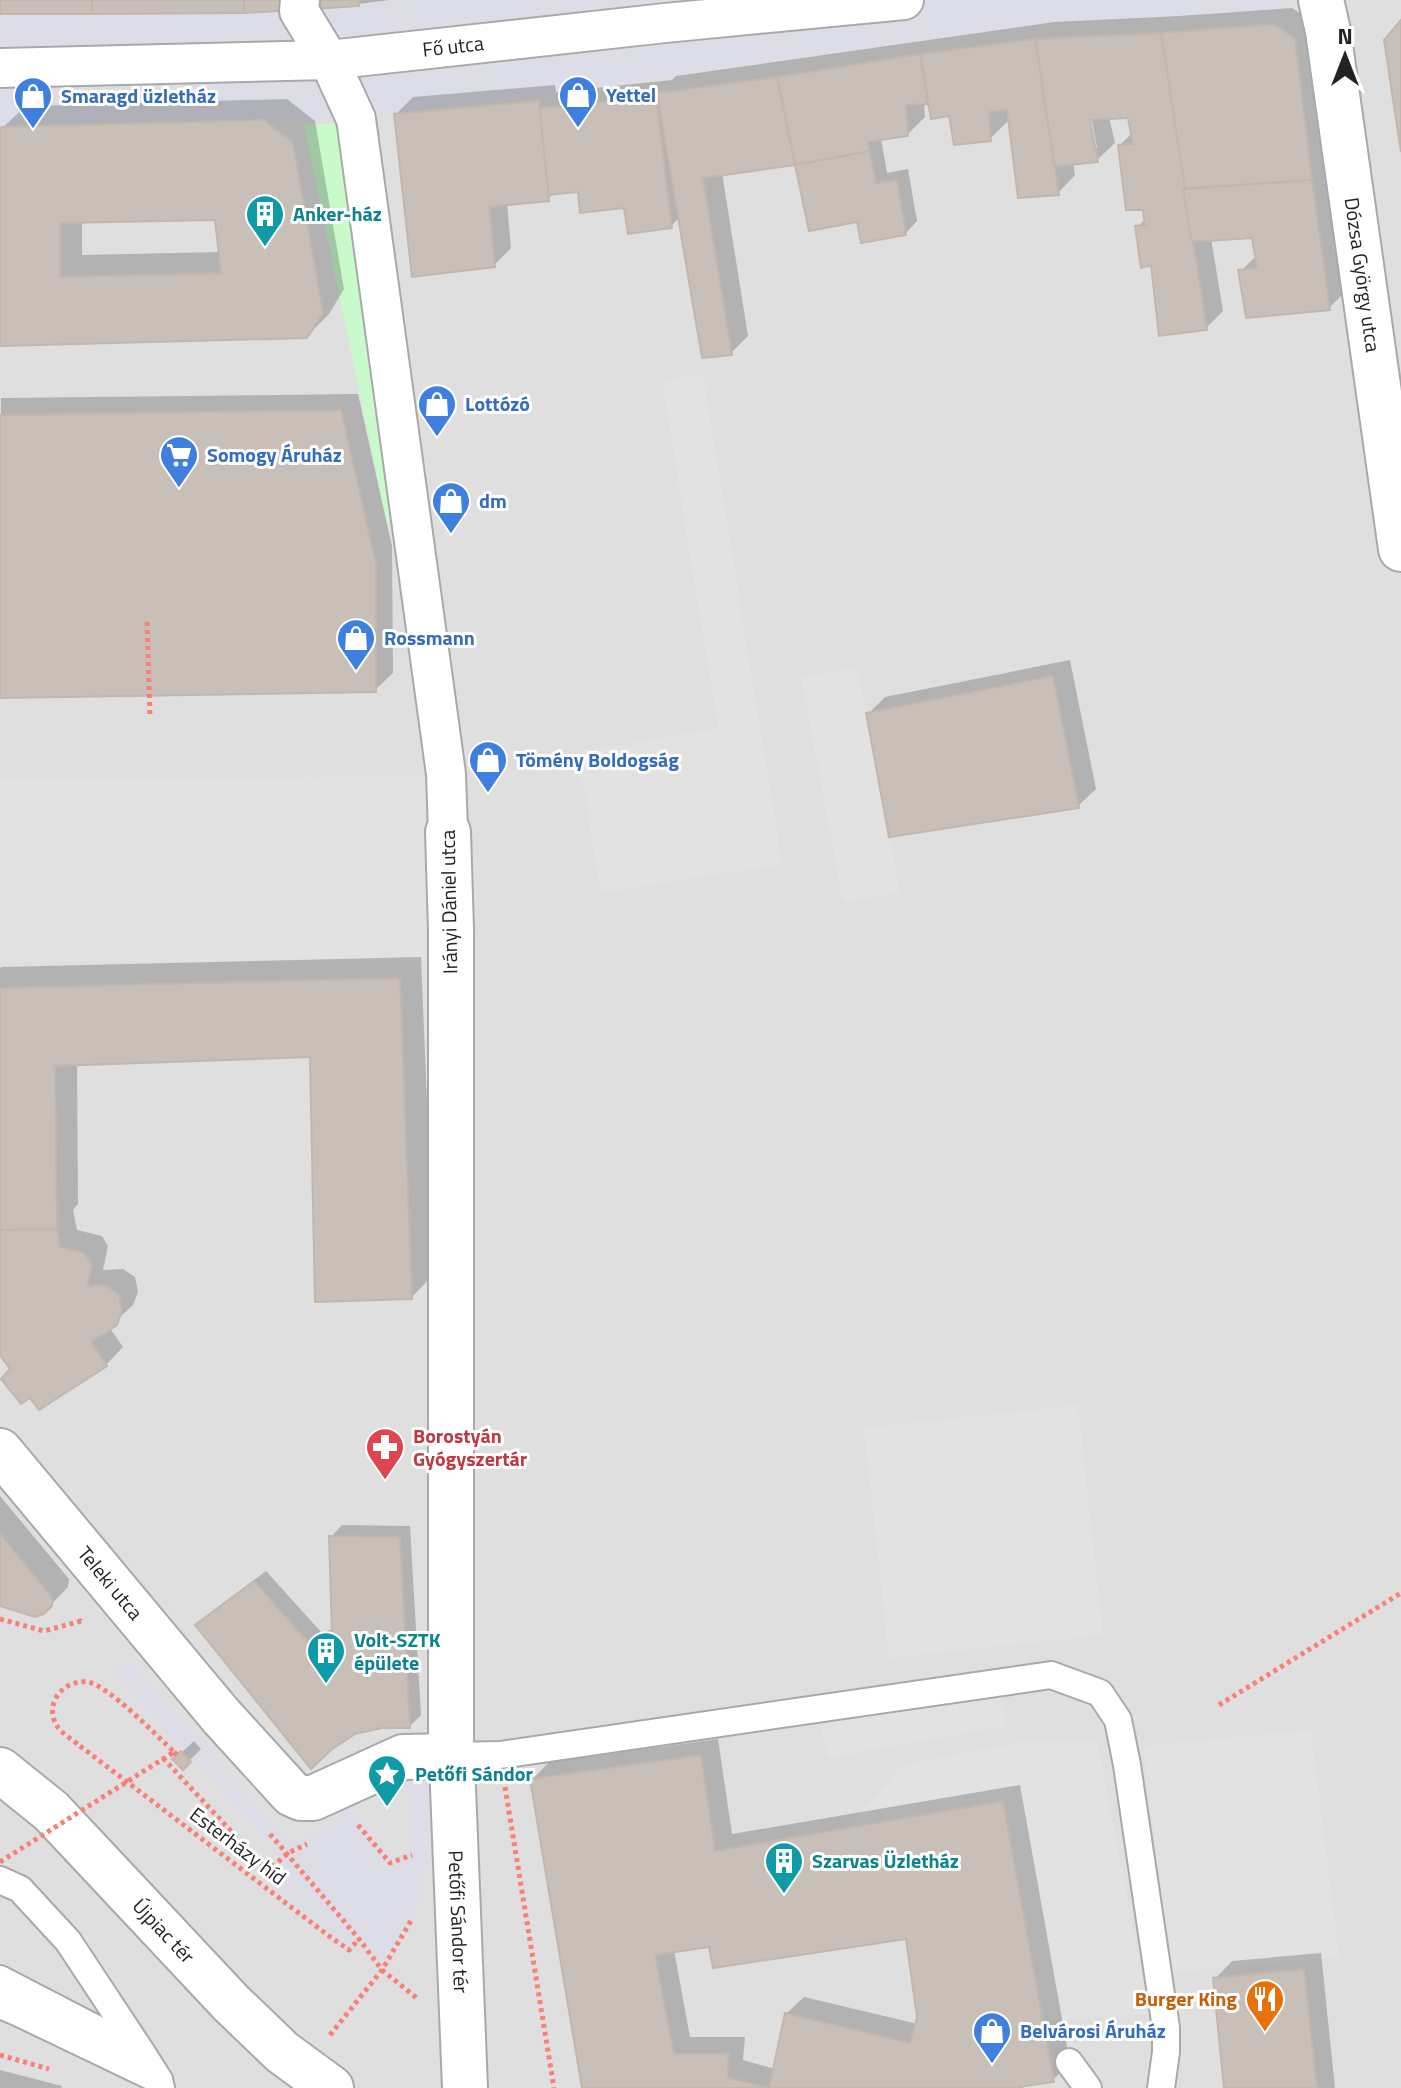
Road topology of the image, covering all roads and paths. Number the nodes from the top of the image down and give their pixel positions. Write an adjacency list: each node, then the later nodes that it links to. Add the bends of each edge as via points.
1 (904, 0): 4 (street, Fő utca)
2 (1321, 0): 7 (street, Dózsa György utca)
3 (300, 5): 4 (street, Irányi Dániel utca); 5 (street)
4 (329, 60): 5 (street, Fő utca); 10 (street, Irányi Dániel utca, via 356,119 446,774)
5 (266, 62): 6 (street, Fő utca)
6 (0, 68)
7 (1401, 549)
8 (147, 622): 9 (path)
9 (150, 717)
10 (448, 832): 16 (street, Irányi Dániel utca)
11 (0, 1451): 16 (street, Teleki utca, via 292,1794 313,1798 403,1757)
12 (1401, 1593): 15 (path)
13 (0, 1619): 14 (path, via 44,1631 81,1621)
14 (91, 1632)
15 (1219, 1705)
16 (452, 1756): 26 (lane, via 500,1755 1051,1675 1100,1693 1118,1720 1127,1765); 31 (street, Petőfi Sándor tér)
17 (163, 1758): 20 (path, Esterházy híd, bridge); 21 (path); 23 (path, Esterházy híd, bridge, via 176,1753 106,1690 89,1682 75,1683 55,1698 57,1727 329,1936 349,1950)
18 (1, 1769): 29 (street, Újpiac tér, via 51,1811 231,2003)
19 (268, 1832): 23 (path)
20 (0, 1862)
21 (268, 1871)
22 (0, 1880): 27 (lane, via 20,1889 68,1941)
23 (359, 1939): 29 (path, via 382,1970)
24 (0, 1979): 27 (lane)
25 (0, 2005): 30 (lane)
26 (1166, 2052): 33 (lane); 34 (lane)
27 (142, 2053): 30 (lane)
28 (1069, 2062): 32 (lane)
29 (317, 2078)
30 (160, 2084)
31 (465, 2088)
32 (1088, 2088)
33 (1144, 2088)
34 (1161, 2088)

